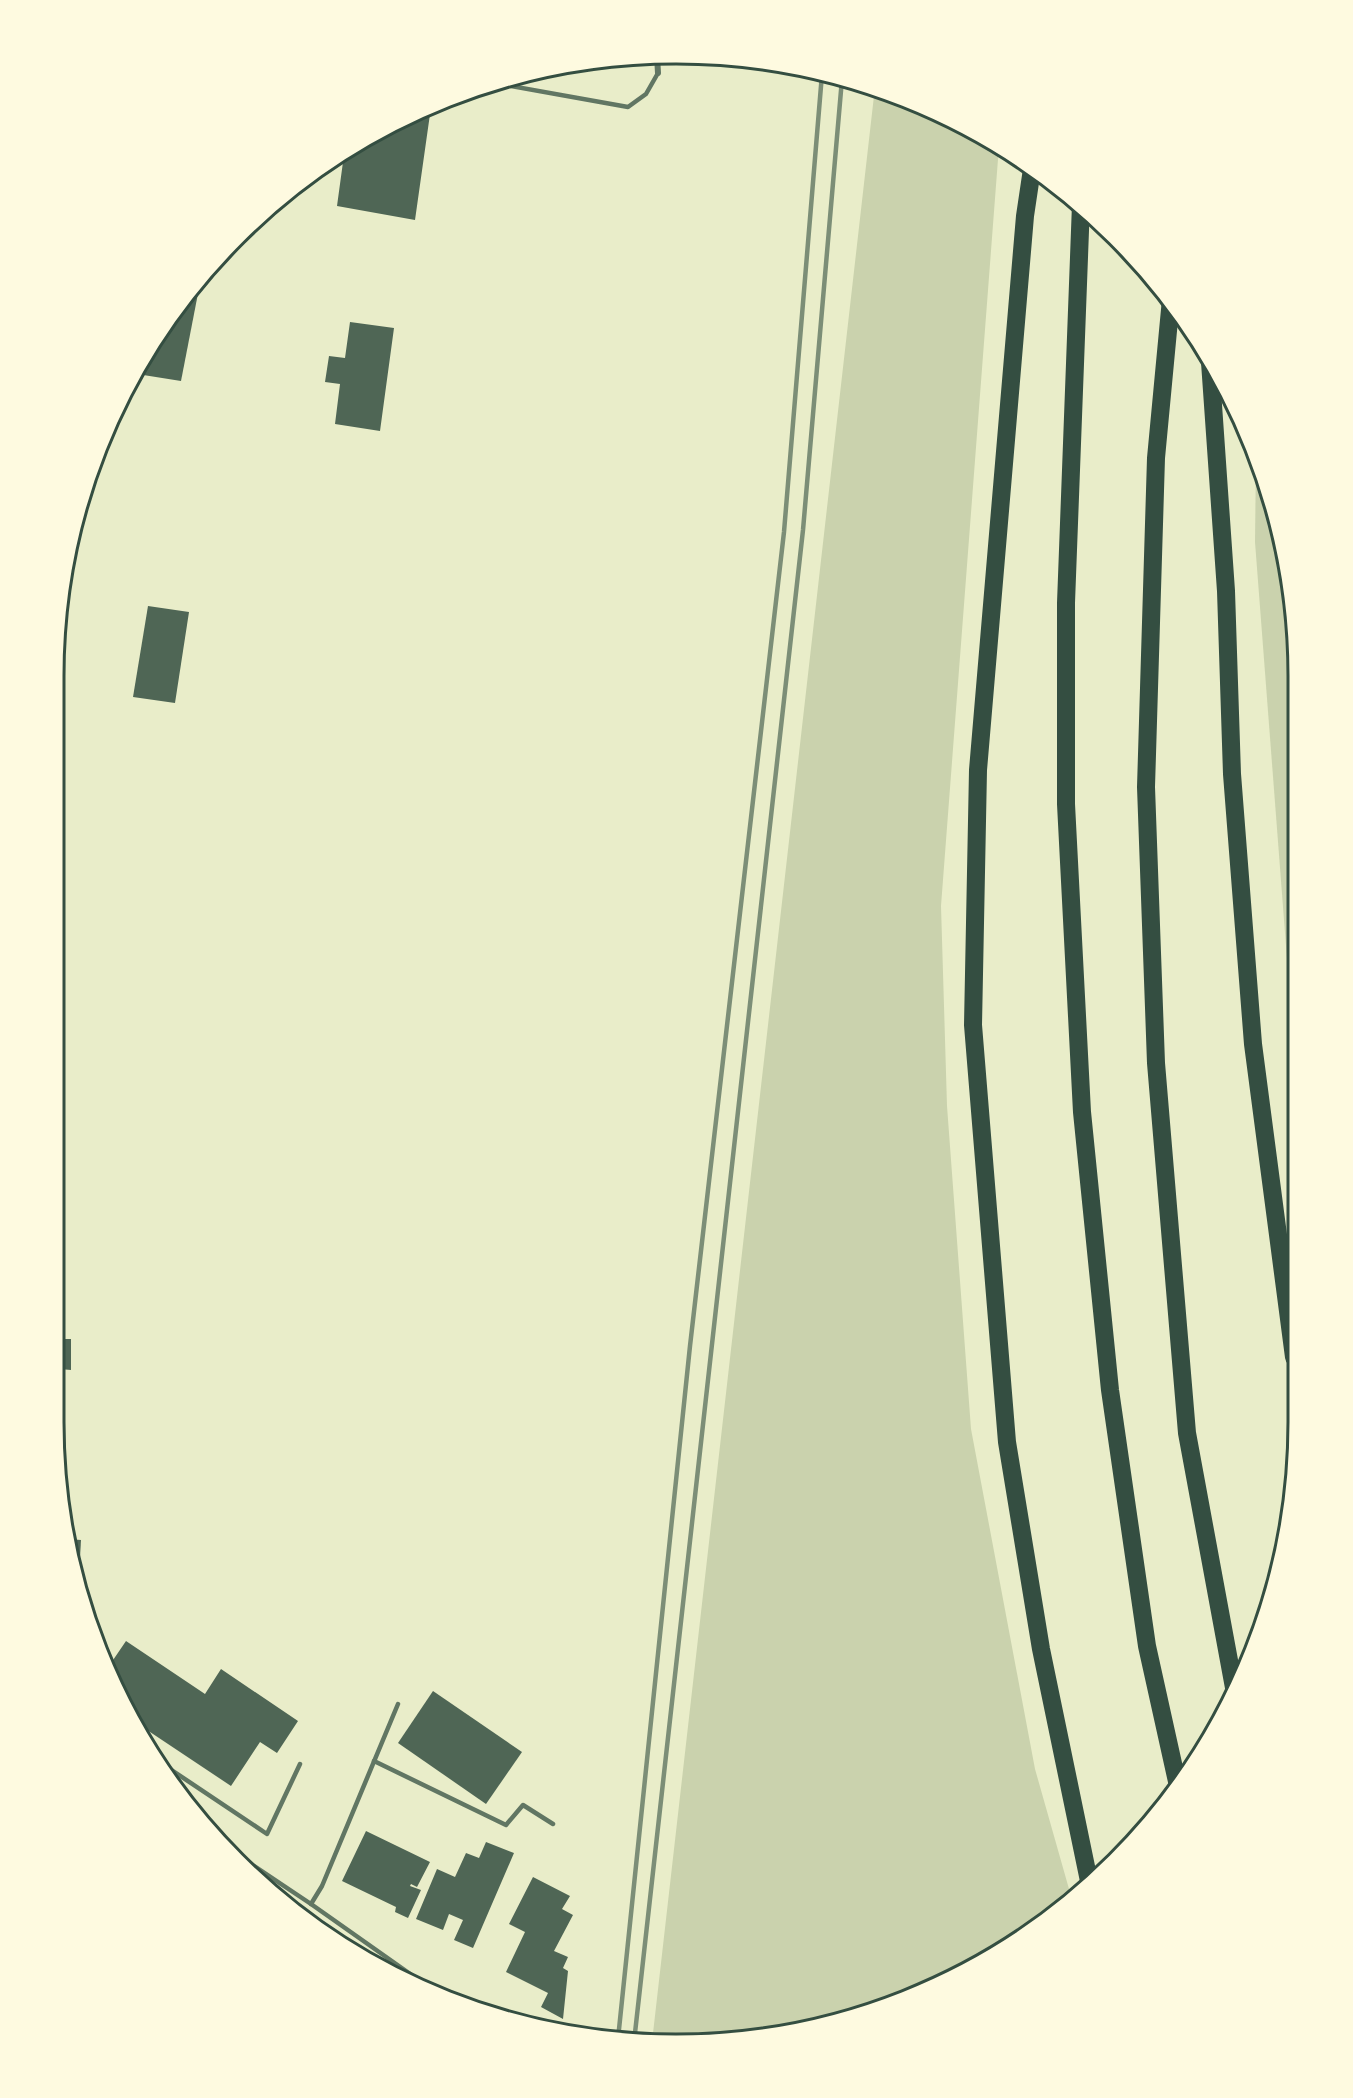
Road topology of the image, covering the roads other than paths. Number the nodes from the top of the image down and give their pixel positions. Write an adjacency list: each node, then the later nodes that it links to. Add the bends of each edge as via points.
1 (658, 65): 2 (street)
2 (658, 73): 3 (lane, via 646,94 628,107)
3 (514, 86)
4 (1031, 178): 17 (highway, via 978,770 973,1025 1007,1443 1041,1649)
5 (1081, 217): 14 (highway, via 1066,603 1066,804 1082,1112 1112,1402 1147,1646)
6 (1170, 314): 9 (highway, via 1156,458 1146,787 1156,1063 1186,1433)
7 (1211, 379): 8 (highway, via 1226,591 1232,774 1253,1044)
8 (1288, 1311)
9 (1232, 1677)
10 (398, 1704): 11 (lane)
11 (374, 1761): 15 (lane, via 506,1825 523,1805); 18 (lane)
12 (300, 1764): 13 (lane, via 267,1834)
13 (176, 1773)
14 (1176, 1775)
15 (553, 1824)
16 (262, 1871): 18 (lane)
17 (1088, 1875)
18 (311, 1904): 19 (lane)
19 (401, 1968)

